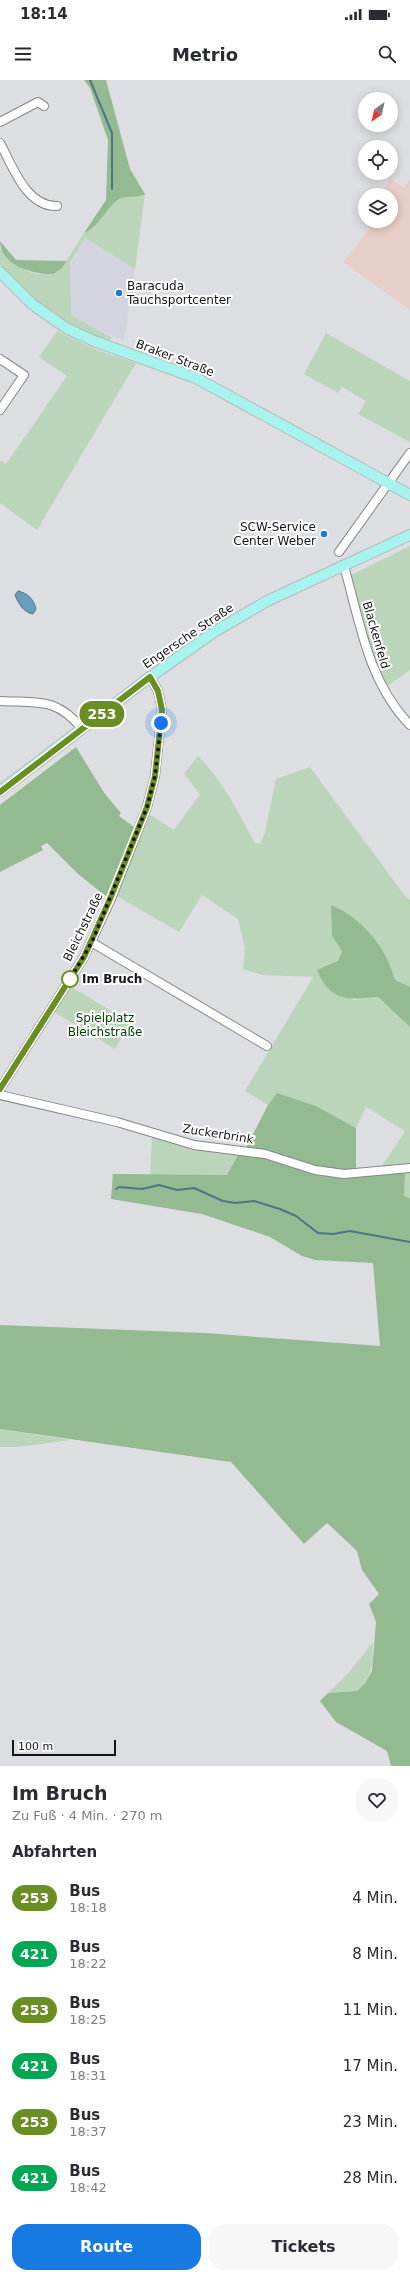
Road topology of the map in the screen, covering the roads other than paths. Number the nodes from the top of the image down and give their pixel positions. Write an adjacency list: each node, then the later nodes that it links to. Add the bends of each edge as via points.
1 (44, 106): 2 (street, via 38,102)
2 (0, 122)
3 (0, 143): 4 (street, via 24,188 46,204)
4 (57, 206)
5 (0, 272): 9 (main road, Braker Straße, via 32,304 66,328 94,341 196,378)
6 (0, 359): 7 (street, via 24,375)
7 (0, 410)
8 (410, 453): 9 (street)
9 (389, 484): 10 (main road, Braker Straße); 12 (street)
10 (410, 495)
11 (410, 535): 13 (main road, Engersche Straße)
12 (339, 552)
13 (344, 566): 14 (main road, Engersche Straße, via 268,601 228,623); 16 (street, Blackenfeld, via 376,677 386,695)
14 (150, 677): 17 (main road, Engersche Straße); 19 (street, Bleichstraße, via 158,691 162,710 155,776 147,807)
15 (0, 701): 17 (street, via 54,706 68,712)
16 (410, 725)
17 (82, 729): 18 (main road, Engersche Straße)
18 (0, 792)
19 (92, 942): 20 (street); 21 (street, Bleichstraße)
20 (267, 1046)
21 (0, 1089)
22 (0, 1095): 23 (street, Zuckerbrink, via 117,1122 194,1144 265,1154 315,1170 344,1174)
23 (410, 1168)

